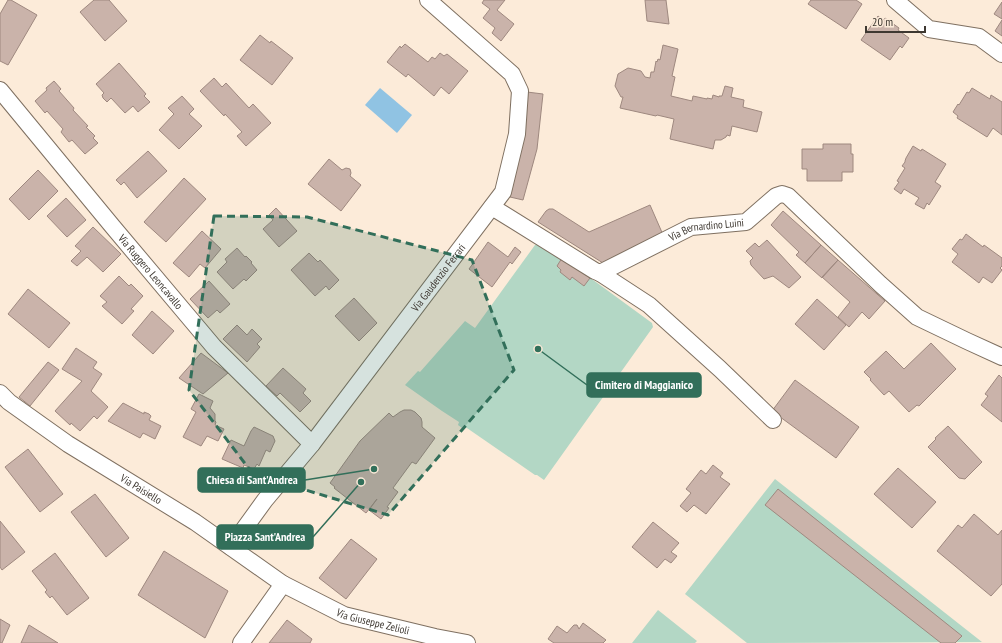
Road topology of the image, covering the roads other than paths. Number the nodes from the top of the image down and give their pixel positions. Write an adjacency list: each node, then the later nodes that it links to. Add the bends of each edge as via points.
1 (428, 0): 5 (street, Via Gaudenzio Ferrari, via 512,74 520,91 514,148 503,192)
2 (895, 0): 3 (street, via 929,29 979,37)
3 (1002, 54)
4 (0, 90): 10 (street, Via Ruggero Leoncavallo, via 214,347)
5 (492, 207): 6 (street); 10 (street, Via Gaudenzio Ferrari)
6 (600, 273): 7 (street, Via Bernardino Luini, via 691,228 746,222 776,196 782,194 788,196 917,317); 9 (street, via 649,305)
7 (1002, 357)
8 (0, 393): 11 (street, Via Paisiello, via 68,444)
9 (773, 420)
10 (312, 444): 11 (street, Via Gaudenzio Ferrari, via 265,500)
11 (231, 547): 12 (street, Via Paisiello)
12 (283, 584): 13 (street); 14 (street, Via Giuseppe Zelioli, via 344,615)
13 (241, 643)
14 (467, 643)

